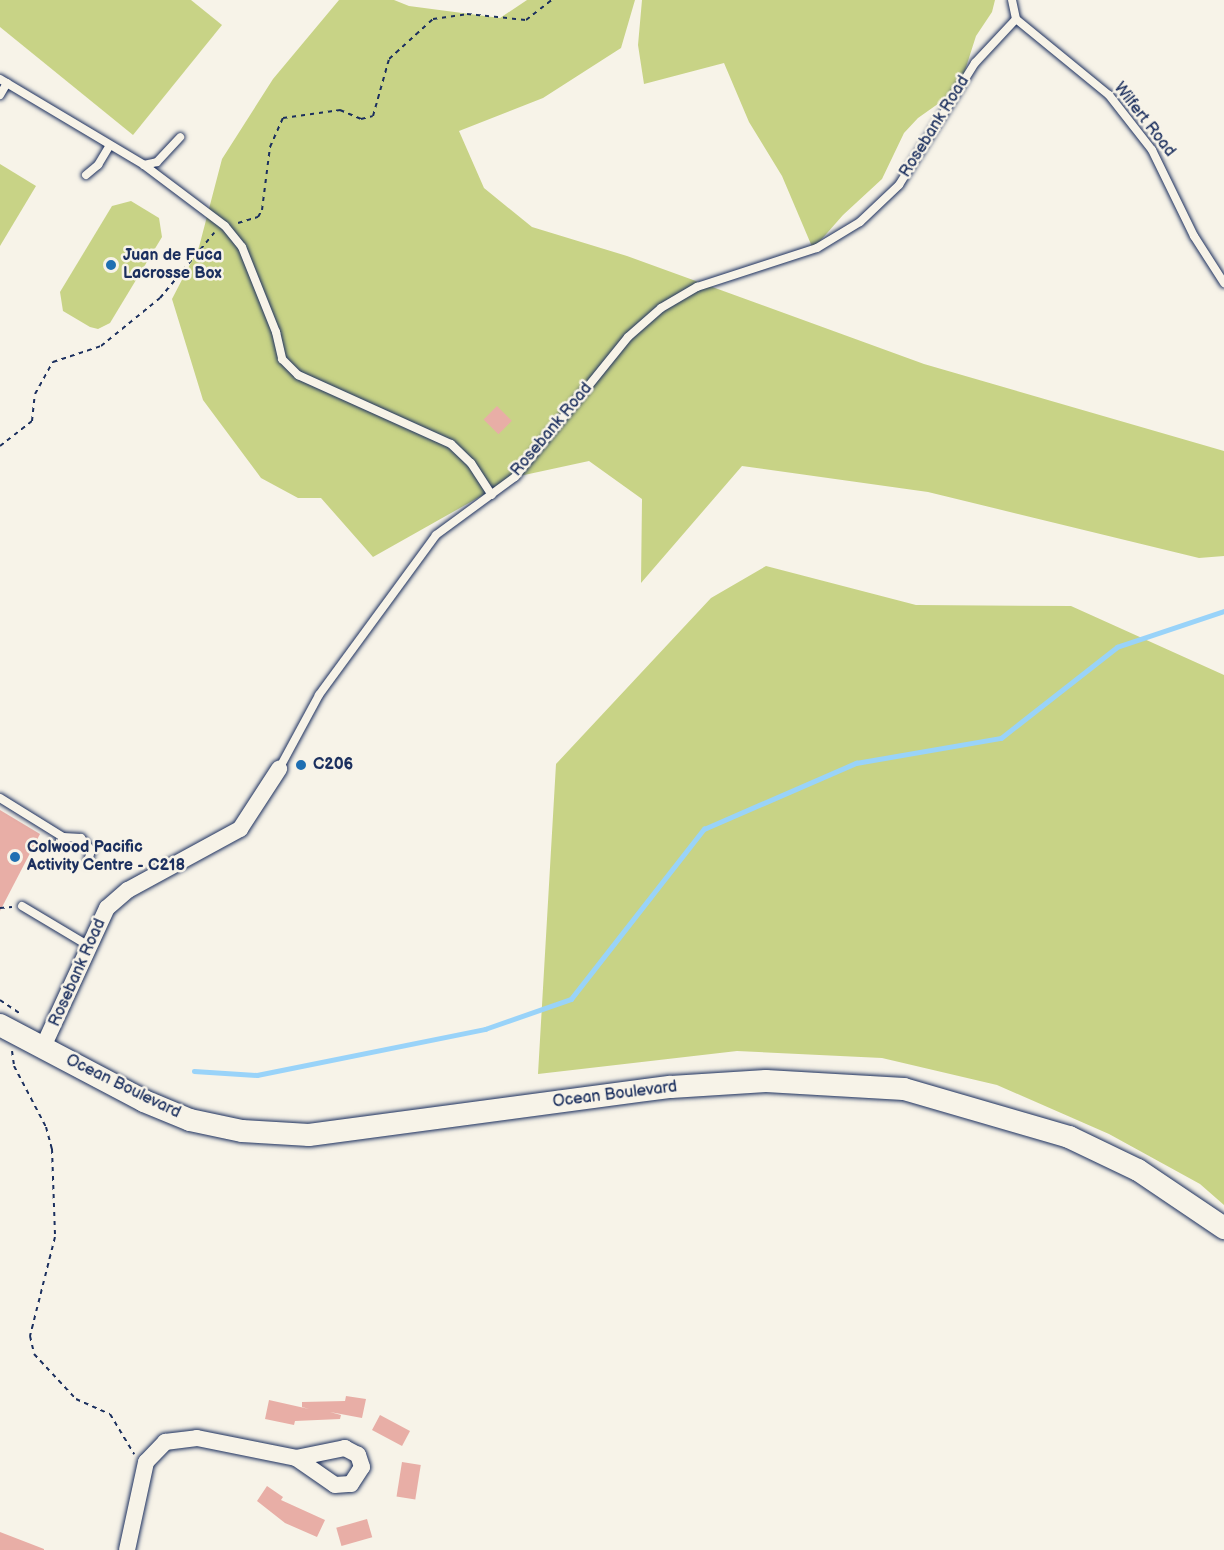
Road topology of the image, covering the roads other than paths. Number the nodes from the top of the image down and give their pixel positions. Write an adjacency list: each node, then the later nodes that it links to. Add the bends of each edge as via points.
1 (1012, 0): 2 (lane)
2 (1016, 19): 9 (lane, Wilfert Road, via 1108,95 1152,150 1194,236); 10 (lane, Rosebank Road, via 975,63 899,185 861,222 817,248 697,287 661,308 628,338 529,460)
3 (4, 81): 4 (lane); 6 (lane)
4 (0, 95)
5 (180, 137): 7 (lane, via 157,162)
6 (110, 145): 7 (lane); 8 (lane, via 98,165)
7 (144, 165): 10 (lane, via 225,226 242,247 276,332 282,359 290,367 327,389 451,444 471,463)
8 (86, 175)
9 (1224, 283)
10 (492, 495): 11 (lane, Rosebank Road, via 436,535 319,695)
11 (279, 769): 15 (street, Rosebank Road, via 240,829 116,898)
12 (0, 798): 13 (lane, via 61,841 72,835 88,843 92,856)
13 (88, 862)
14 (22, 906): 15 (lane)
15 (89, 946): 17 (street, Rosebank Road)
16 (9, 1030): 17 (street, Ocean Boulevard)
17 (43, 1047): 18 (street, Ocean Boulevard, via 144,1101 190,1120 242,1131 309,1135 670,1087 766,1082 903,1089 983,1109 1069,1137 1138,1170)
18 (1224, 1228)
19 (296, 1458): 20 (street, via 216,1441 180,1438 153,1451 146,1462)
20 (127, 1550)

